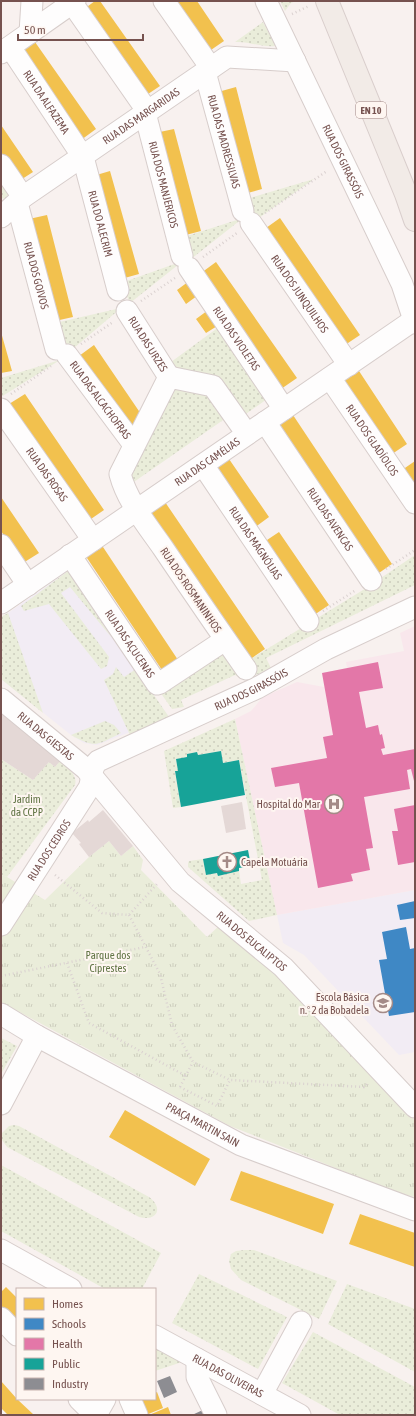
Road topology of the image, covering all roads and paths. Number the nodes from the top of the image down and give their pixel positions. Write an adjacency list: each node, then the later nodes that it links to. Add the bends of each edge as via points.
1 (32, 1): 7 (street)
2 (164, 1): 10 (street, RUA DAS MADRESSILVAS)
3 (266, 1): 9 (street, RUA DOS GIRASSÓIS)
4 (73, 2): 7 (street); 11 (street)
5 (320, 3): 6 (path); 18 (main road, EN 10, via 406,194)
6 (286, 17)
7 (30, 33): 8 (street)
8 (6, 50): 12 (street, RUA DA ALFAZEMA)
9 (295, 61): 10 (street, RUA DAS MARGARIDAS, via 227,57); 13 (street, RUA DOS GIRASSÓIS)
10 (208, 70): 11 (street, RUA DAS MARGARIDAS); 17 (street, RUA DAS MADRESSILVAS)
11 (146, 113): 12 (street, RUA DAS MARGARIDAS); 19 (street, RUA DOS MANJERICOS)
12 (83, 157): 15 (street, RUA DAS MARGARIDAS); 20 (street, RUA DO ALECRIM)
13 (343, 160): 17 (path); 22 (street, RUA DOS GIRASSÓIS, via 402,284)
14 (1, 166): 15 (street, RUA DOS GOIVOS)
15 (20, 200): 16 (street, RUA DAS MARGARIDAS); 23 (street, RUA DOS GOIVOS)
16 (1, 217)
17 (247, 217): 19 (path); 24 (street, RUA DOS JUNQUILHOS)
18 (415, 220)
19 (185, 262): 21 (path); 28 (street, RUA DAS VIOLETAS)
20 (118, 290)
21 (127, 311): 23 (path); 25 (street, RUA DAS URZES)
22 (414, 322): 24 (street, RUA DAS CAMÉLIAS)
23 (61, 352): 27 (path); 31 (street, RUA DAS ALCACHOFRAS)
24 (349, 365): 26 (street, RUA DAS CAMÉLIAS)
25 (169, 377): 30 (street, via 213,386); 31 (street)
26 (330, 378): 28 (street, RUA DAS CAMÉLIAS); 33 (street, RUA DOS GLADÍOLOS)
27 (5, 402): 35 (street, RUA DAS ROSAS)
28 (284, 409): 29 (street, RUA DAS CAMÉLIAS)
29 (265, 422): 30 (street, RUA DAS CAMÉLIAS); 38 (street, RUA DAS AVENCAS)
30 (247, 434): 32 (street, RUA DAS CAMÉLIAS)
31 (134, 446): 34 (street, RUA DOS ROSMANINHOS, via 120,474)
32 (203, 465): 34 (street, RUA DAS CAMÉLIAS); 42 (street, RUA DAS MAGNÓLIAS)
33 (415, 503)
34 (137, 510): 35 (street, RUA DAS CAMÉLIAS); 43 (street, RUA DOS ROSMANINHOS)
35 (93, 540): 37 (street, RUA DAS CAMÉLIAS)
36 (1, 545): 39 (street)
37 (70, 555): 39 (street, RUA DAS CAMÉLIAS); 43 (street, RUA DAS AÇUCENAS, via 157,684)
38 (371, 580)
39 (28, 584): 40 (street, RUA DAS CAMÉLIAS)
40 (1, 602)
41 (415, 607): 46 (street, RUA DOS GIRASSÓIS, via 326,649 257,688 98,761)
42 (308, 621)
43 (225, 640): 44 (street, RUA DOS ROSMANINHOS)
44 (246, 669)
45 (1, 699): 46 (street, RUA DAS GIESTAS)
46 (90, 774): 47 (street, RUA DOS CEDROS, via 89,788); 48 (street, RUA DOS EUCALIPTOS)
47 (40, 863): 49 (path, via 102,913); 50 (street, RUA DOS CEDROS)
48 (170, 870): 49 (path); 57 (street, RUA DOS EUCALIPTOS, via 180,882 282,967)
49 (129, 915): 51 (path)
50 (1, 924)
51 (145, 947): 52 (path); 56 (path, via 160,974 172,1025)
52 (67, 962): 53 (path); 58 (path, via 89,1023)
53 (1, 976)
54 (1, 1014): 55 (street, PRAÇA MARTIN SAIN)
55 (37, 1036): 60 (street); 62 (street, PRAÇA MARTIN SAIN, via 240,1145)
56 (193, 1062): 58 (path); 59 (path)
57 (380, 1070): 59 (path, via 364,1087); 61 (street, RUA DOS EUCALIPTOS)
58 (186, 1076): 59 (path, via 180,1087 217,1106)
59 (230, 1080)
60 (1, 1104)
61 (415, 1107)
62 (415, 1210)
63 (4, 1256): 64 (street)
64 (69, 1288)
65 (1, 1318): 67 (street)
66 (301, 1322): 70 (street)
67 (16, 1334)
68 (156, 1337): 69 (street, RUA DAS OLIVEIRAS)
69 (197, 1359): 70 (street, RUA DAS OLIVEIRAS); 76 (street, via 197,1377)
70 (262, 1394): 77 (street, RUA DAS OLIVEIRAS)
71 (80, 1400): 74 (street)
72 (105, 1400): 74 (street)
73 (130, 1400): 75 (street)
74 (96, 1415)
75 (137, 1415)
76 (216, 1415)
77 (300, 1415)

